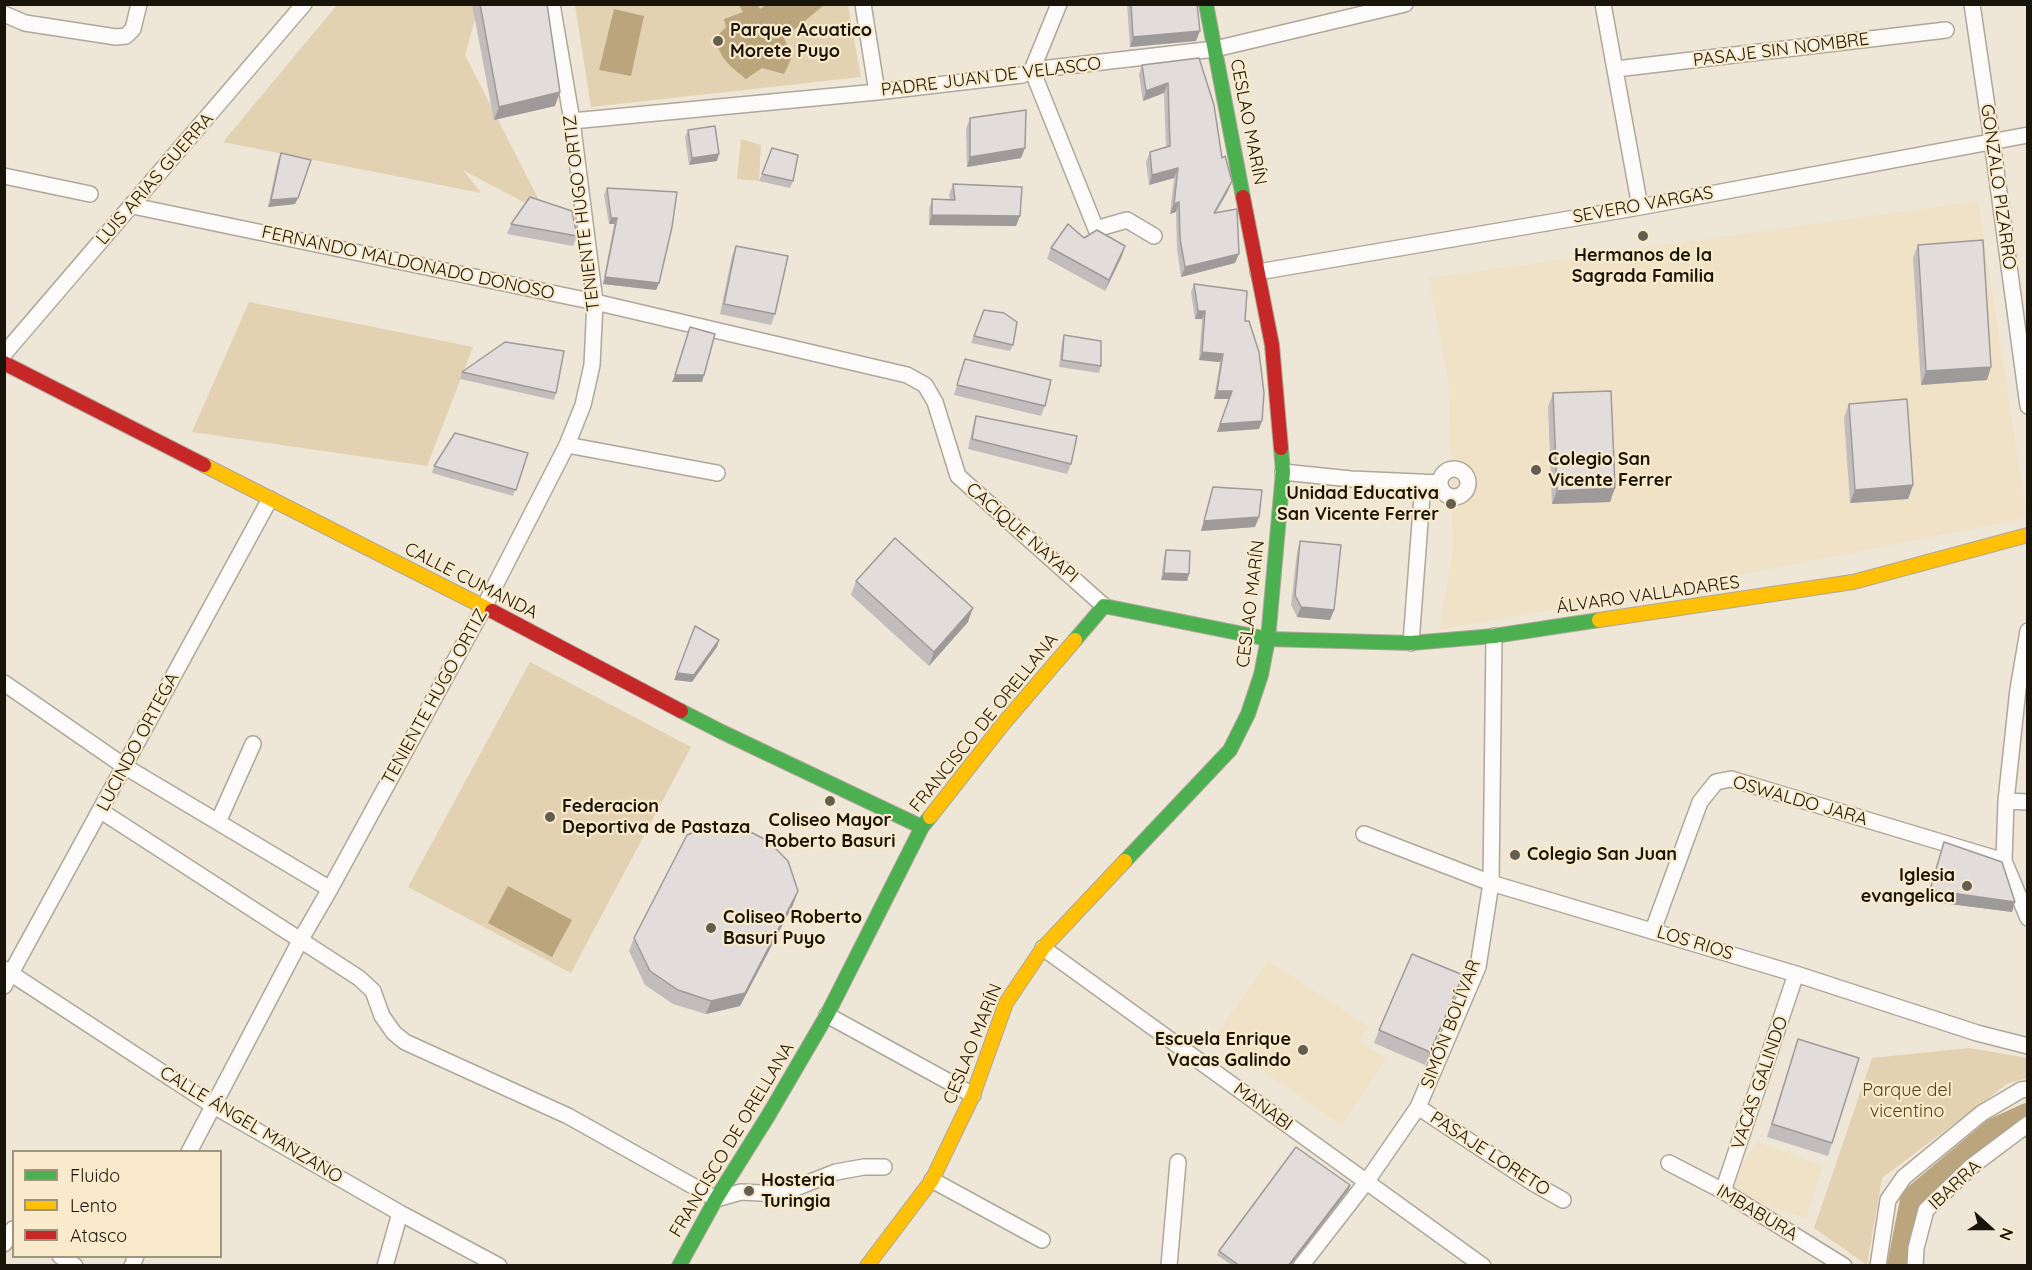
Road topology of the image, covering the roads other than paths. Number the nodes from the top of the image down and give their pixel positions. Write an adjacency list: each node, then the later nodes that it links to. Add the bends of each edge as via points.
1 (139, 4): 10 (street, via 133,29 116,38 25,23)
2 (304, 4): 21 (street, LUIS ARIAS GUERRA)
3 (552, 4): 16 (street, TENIENTE HUGO ORTIZ)
4 (863, 4): 15 (street)
5 (1059, 4): 14 (street)
6 (1206, 4): 12 (street, CESLAO MARÍN)
7 (1405, 4): 12 (street, PADRE JUAN DE VELASCO)
8 (1603, 4): 13 (street)
9 (1972, 4): 18 (street, GONZALO PIZARRO)
10 (4, 14)
11 (1946, 30): 13 (street, PASAJE SIN NOMBRE)
12 (1215, 49): 14 (street, PADRE JUAN DE VELASCO); 24 (street, CESLAO MARÍN)
13 (1616, 69): 22 (street)
14 (1032, 70): 15 (street, PADRE JUAN DE VELASCO, via 1022,75); 23 (street, via 1096,229 1127,220)
15 (877, 92): 16 (street, PADRE JUAN DE VELASCO)
16 (572, 121): 25 (street, TENIENTE HUGO ORTIZ)
17 (2028, 135): 18 (street, SEVERO VARGAS)
18 (1992, 141): 22 (street, SEVERO VARGAS); 29 (street, GONZALO PIZARRO)
19 (4, 176): 20 (street)
20 (90, 194)
21 (133, 206): 25 (street, FERNANDO MALDONADO DONOSO); 26 (street, LUIS ARIAS GUERRA)
22 (1640, 207): 24 (street, SEVERO VARGAS)
23 (1154, 236)
24 (1258, 272): 31 (street, CESLAO MARÍN, via 1272,345)
25 (595, 302): 28 (street, FERNANDO MALDONADO DONOSO, via 907,375); 30 (street, TENIENTE HUGO ORTIZ, via 592,365 583,405)
26 (4, 354)
27 (4, 363): 35 (street, CALLE CUMANDA)
28 (925, 385): 37 (street, CACIQUE NAYAPI, via 935,402 958,476)
29 (2028, 406)
30 (567, 445): 32 (street); 38 (street, TENIENTE HUGO ORTIZ)
31 (1283, 472): 33 (street); 41 (street, CESLAO MARÍN)
32 (717, 473)
33 (1423, 482): 34 (street); 42 (street)
34 (1440, 483)
35 (270, 499): 38 (street, CALLE CUMANDA); 45 (street, LUCINDO ORTEGA)
36 (2028, 535): 40 (street, ÁLVARO VALLADARES, via 1853,582)
37 (1104, 606): 41 (street); 50 (street, FRANCISCO DE ORELLANA)
38 (484, 607): 50 (street, CALLE CUMANDA, via 722,732); 54 (street, TENIENTE HUGO ORTIZ)
39 (2028, 631): 46 (street)
40 (1494, 636): 42 (street, ÁLVARO VALLADARES); 53 (street, SIMÓN BOLÍVAR)
41 (1268, 639): 42 (street, ÁLVARO VALLADARES); 58 (street, CESLAO MARÍN, via 1252,704 1230,750)
42 (1411, 643)
43 (4, 683): 45 (street)
44 (253, 744): 49 (street)
45 (124, 766): 48 (street, LUCINDO ORTEGA); 49 (street)
46 (2006, 801): 47 (street); 52 (street)
47 (2028, 802)
48 (101, 811): 57 (street); 60 (street, LUCINDO ORTEGA)
49 (218, 822): 54 (street)
50 (922, 827): 61 (street, FRANCISCO DE ORELLANA)
51 (1364, 834): 53 (street, LOS RIOS)
52 (2004, 861): 55 (street); 56 (street, OSWALDO JARA, via 1731,779 1716,782 1700,802)
53 (1491, 883): 56 (street, LOS RIOS); 66 (street, SIMÓN BOLÍVAR, via 1478,967)
54 (330, 889): 57 (street, TENIENTE HUGO ORTIZ)
55 (2028, 918)
56 (1653, 930): 59 (street, LOS RIOS)
57 (301, 939): 65 (street, TENIENTE HUGO ORTIZ); 75 (street, via 373,991 382,1016 405,1042 568,1116)
58 (1043, 948): 64 (street, CESLAO MARÍN, via 1006,1003); 73 (street, MANABI)
59 (1796, 974): 62 (street, LOS RIOS); 74 (street, VACAS GALINDO)
60 (6, 976): 65 (street, CALLE ÁNGEL MANZANO)
61 (827, 1015): 64 (street); 75 (street, FRANCISCO DE ORELLANA)
62 (2028, 1046)
63 (2028, 1089): 91 (street, via 1982,1113 1904,1177 1888,1200)
64 (973, 1095): 72 (street, CESLAO MARÍN)
65 (212, 1105): 68 (street, TENIENTE HUGO ORTIZ); 77 (street, CALLE ÁNGEL MANZANO)
66 (1418, 1107): 73 (street, SIMÓN BOLÍVAR); 76 (street, PASAJE LORETO)
67 (2028, 1124): 92 (street, IBARRA, via 1972,1166 1926,1210)
68 (190, 1150)
69 (1178, 1162): 88 (street)
70 (1669, 1163): 74 (street, IMBABURA)
71 (884, 1167): 75 (street, via 836,1172 780,1194 741,1192)
72 (932, 1180): 79 (street); 87 (street, CESLAO MARÍN)
73 (1367, 1182): 82 (street, MANABI); 89 (street, SIMÓN BOLÍVAR)
74 (1723, 1191): 90 (street, IMBABURA)
75 (716, 1198): 86 (street, FRANCISCO DE ORELLANA)
76 (1563, 1200)
77 (400, 1213): 84 (street); 85 (street, CALLE ÁNGEL MANZANO)
78 (12, 1231): 80 (street)
79 (1042, 1240)
80 (4, 1244)
81 (62, 1258): 83 (street)
82 (1481, 1265)
83 (75, 1266)
84 (385, 1266)
85 (499, 1266)
86 (679, 1266)
87 (867, 1266)
88 (1169, 1266)
89 (1301, 1266)
90 (1844, 1266)
91 (1878, 1266)
92 (1915, 1266)

